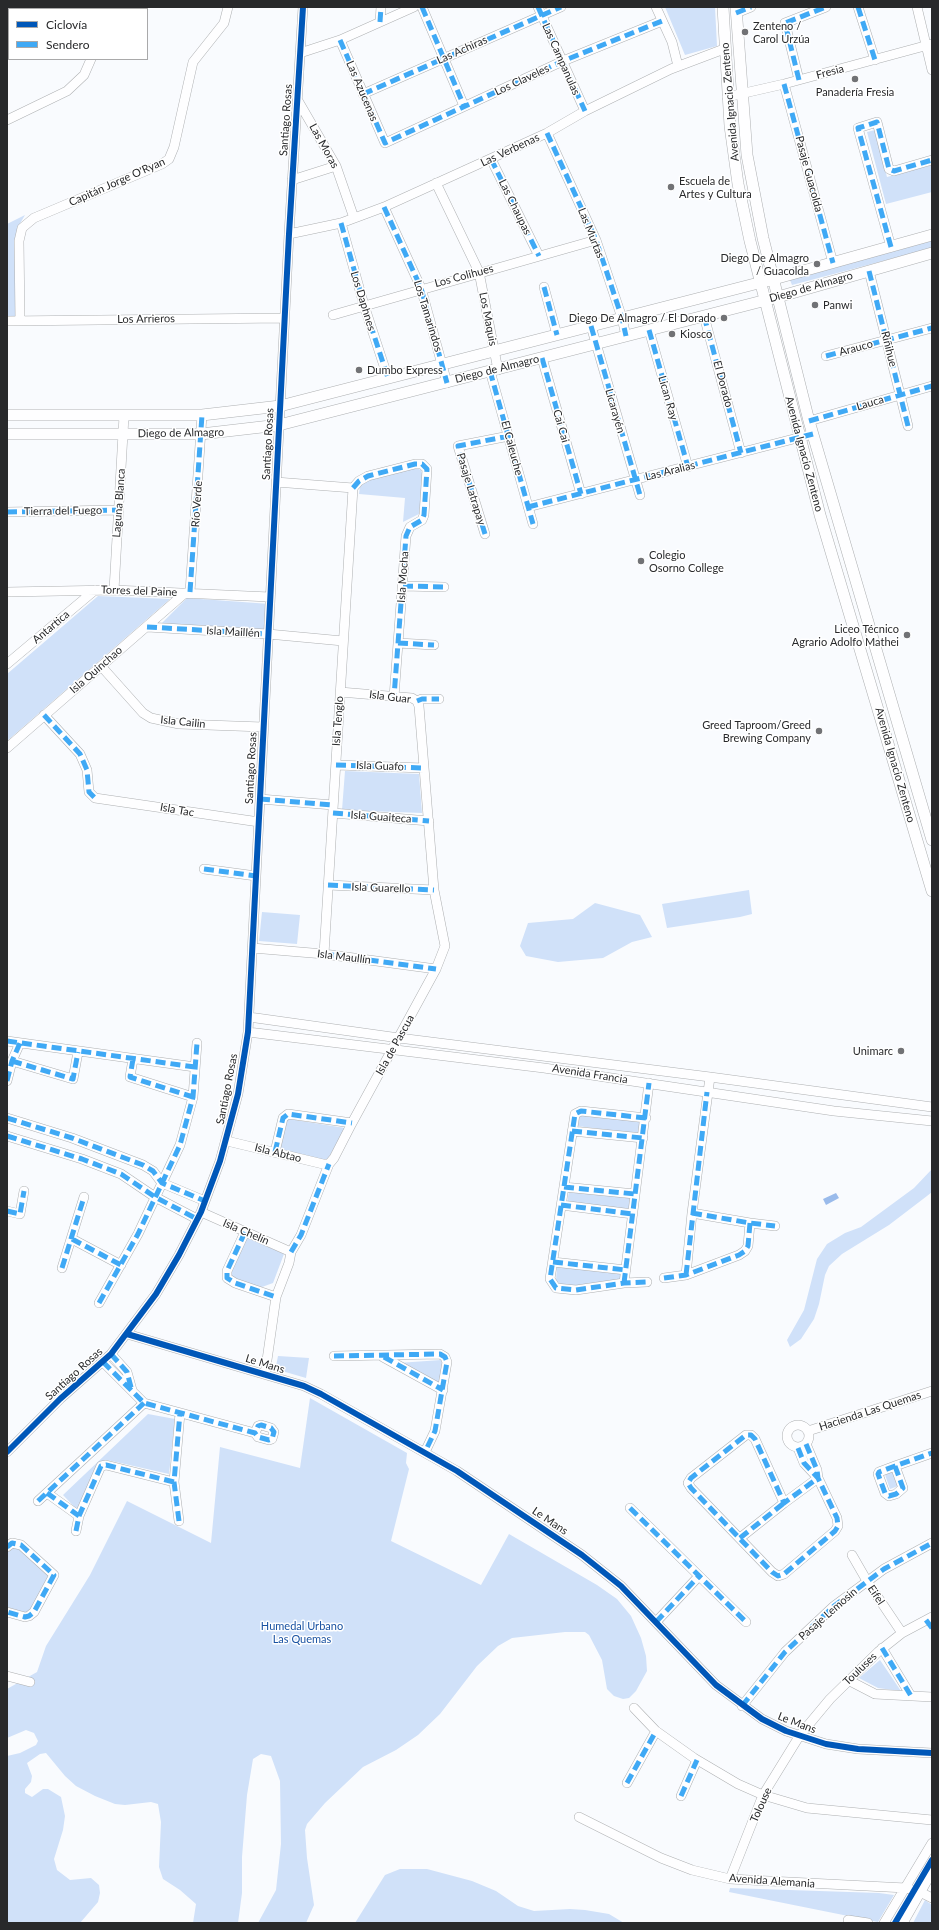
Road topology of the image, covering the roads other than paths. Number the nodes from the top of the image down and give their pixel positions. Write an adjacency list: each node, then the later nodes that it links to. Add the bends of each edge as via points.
1 (228, 7): 67 (street, Capitán Jorge O'Ryan, via 224,23 193,62 173,152 167,162 34,218 22,228 19,241)
2 (303, 7): 20 (street, Santiago Rosas)
3 (381, 7): 16 (street)
4 (414, 7): 16 (street)
5 (422, 7): 21 (street)
6 (561, 7): 14 (street, Las Achiras)
7 (656, 7): 15 (street)
8 (722, 7): 19 (main road, Avenida Ignacio Zenteno)
9 (751, 7): 13 (street)
10 (826, 7): 27 (street, via 785,23)
11 (858, 7): 23 (street)
12 (917, 7): 18 (street)
13 (736, 10): 30 (main road, Avenida Ignacio Zenteno)
14 (540, 11): 21 (street, Las Achiras); 24 (street, Las Campanulas)
15 (662, 21): 24 (street, Los Claveles); 25 (street, via 672,42)
16 (380, 22): 17 (street)
17 (340, 40): 20 (street); 29 (street, Las Azucenas)
18 (929, 45): 23 (street, Fresia); 26 (street)
19 (724, 49): 25 (street, Las Verbenas); 31 (main road, Avenida Ignacio Zenteno)
20 (300, 54): 32 (street, Santiago Rosas)
21 (443, 59): 29 (street, Las Achiras); 33 (street)
22 (91, 60): 35 (street, via 84,75 67,91)
23 (875, 60): 27 (street, Fresia)
24 (563, 61): 33 (street, Los Claveles); 34 (street, Las Campanulas)
25 (678, 66): 34 (street, Las Verbenas)
26 (932, 70)
27 (799, 80): 28 (street, Fresia)
28 (784, 84): 30 (street, Fresia); 52 (street, Pasaje Guacolda)
29 (363, 94): 37 (street, Las Azucenas)
30 (741, 94): 31 (street, Fresia); 55 (main road, Avenida Ignacio Zenteno, via 752,185)
31 (727, 97): 56 (main road, Avenida Ignacio Zenteno, via 738,184)
32 (297, 99): 40 (street, Las Moras); 41 (street, Santiago Rosas)
33 (464, 106): 37 (street, Los Claveles)
34 (585, 111): 36 (street, Las Verbenas)
35 (7, 120)
36 (547, 133): 38 (street, Las Verbenas); 48 (street, Las Murtas)
37 (384, 143)
38 (491, 159): 42 (street, Las Verbenas); 51 (street, Las Chaupas)
39 (932, 160): 49 (street, via 894,171 889,169 877,122 858,128)
40 (336, 166): 41 (street); 44 (street, Las Moras)
41 (292, 180): 46 (street, Santiago Rosas)
42 (436, 183): 43 (street, Las Verbenas); 54 (street, Los Maquis)
43 (384, 207): 44 (street, Las Verbenas); 58 (street, Los Tamarindos)
44 (354, 218): 45 (street, Las Verbenas)
45 (341, 223): 46 (street, Las Verbenas); 61 (street, Los Daphnes)
46 (289, 234): 64 (street, Santiago Rosas)
47 (932, 235): 49 (main road, Diego de Almagro)
48 (596, 240): 51 (street, Los Colihues); 65 (street, Las Murtas)
49 (891, 247): 52 (main road, Diego de Almagro)
50 (932, 253): 53 (main road, Diego de Almagro)
51 (539, 256): 54 (street, Los Colihues)
52 (833, 263): 55 (main road, Diego de Almagro)
53 (869, 271): 59 (main road, Diego de Almagro); 73 (street, Riñihue)
54 (479, 272): 58 (street, Los Colihues); 75 (street, Los Maquis)
55 (774, 279): 56 (main road, Diego de Almagro); 59 (main road, Avenida Ignacio Zenteno)
56 (760, 283): 60 (main road, Avenida Ignacio Zenteno); 65 (main road, Diego de Almagro)
57 (544, 287): 71 (street)
58 (421, 288): 61 (street, Los Colihues); 78 (street, Los Tamarindos)
59 (778, 297): 60 (main road, Diego de Almagro); 88 (main road, Avenida Ignacio Zenteno)
60 (765, 300): 63 (main road, Diego de Almagro); 96 (main road, Avenida Ignacio Zenteno)
61 (364, 305): 62 (street, Los Colihues); 80 (street, Los Daphnes)
62 (333, 315)
63 (704, 316): 70 (main road, Diego de Almagro); 97 (street, El Dorado)
64 (284, 318): 67 (street, Los Arrieros); 84 (street, Santiago Rosas)
65 (622, 318): 68 (main road, Diego de Almagro); 72 (street, Las Murtas)
66 (7, 321): 67 (street, Los Arrieros)
67 (20, 321)
68 (591, 326): 71 (main road, Diego de Almagro); 74 (street, Licarayén)
69 (932, 328): 73 (street, Arauco)
70 (649, 330): 72 (main road, Diego de Almagro); 98 (street, Lican Ray)
71 (558, 335): 75 (main road, Diego de Almagro)
72 (626, 336): 74 (main road, Diego de Almagro)
73 (887, 340): 76 (street, Arauco); 83 (street, Riñihue)
74 (596, 344): 77 (main road, Diego de Almagro); 99 (street, Licarayén)
75 (494, 351): 78 (main road, Diego de Almagro); 79 (street, Los Maquis)
76 (826, 356)
77 (542, 358): 79 (main road, Diego de Almagro); 102 (street, Cai Cai)
78 (442, 364): 80 (main road, Diego de Almagro); 81 (street, Los Tamarindos)
79 (494, 370): 81 (main road, Diego de Almagro); 95 (street, El Caleuche)
80 (388, 378): 84 (main road, Diego de Almagro)
81 (447, 382): 89 (main road, Diego de Almagro)
82 (932, 386): 83 (street, Lauca)
83 (900, 394): 88 (street, Lauca); 90 (street, Riñihue)
84 (280, 406): 86 (main road, Diego de Almagro); 89 (street, Santiago Rosas)
85 (7, 415): 87 (main road, Diego de Almagro)
86 (202, 415): 87 (main road, Diego de Almagro); 93 (street, Río Verde)
87 (124, 416): 92 (street, Laguna Blanca)
88 (809, 421): 94 (main road, Avenida Ignacio Zenteno)
89 (279, 425): 93 (main road, Diego de Almagro); 100 (street, Santiago Rosas)
90 (908, 426)
91 (7, 434): 92 (main road, Diego de Almagro)
92 (123, 434): 93 (main road, Diego de Almagro); 105 (street, Laguna Blanca)
93 (201, 434): 116 (street, Río Verde)
94 (813, 434): 96 (street, Las Aralias); 106 (main road, Avenida Ignacio Zenteno)
95 (509, 436): 104 (street, El Caleuche); 110 (street, Pasaje Latrapay, via 458,446)
96 (800, 438): 97 (street, Las Aralias); 108 (main road, Avenida Ignacio Zenteno)
97 (741, 453): 98 (street, Las Aralias)
98 (688, 467): 99 (street, Las Aralias)
99 (635, 480): 102 (street, Las Aralias); 103 (street, Licarayén)
100 (276, 482): 101 (street); 117 (street, Santiago Rosas)
101 (353, 488): 111 (street, Isla Mocha, via 368,476 415,464 424,465 427,469 424,515 422,520 410,527 407,532); 120 (street, Isla Tenglo)
102 (581, 494): 104 (street, Las Aralias)
103 (640, 495)
104 (528, 508): 109 (street, El Caleuche)
105 (119, 510): 107 (street, Tierra del Fuego); 114 (street, Laguna Blanca)
106 (834, 511): 108 (main road); 123 (main road, Avenida Ignacio Zenteno)
107 (7, 512)
108 (820, 515): 124 (main road, Avenida Ignacio Zenteno)
109 (532, 524)
110 (485, 534)
111 (403, 586): 112 (street); 121 (street, Isla Mocha)
112 (444, 587)
113 (95, 590): 114 (street, Torres del Paine); 115 (street, Torres del Paine); 125 (street, Antartica)
114 (114, 590): 116 (street, Torres del Paine)
115 (7, 592)
116 (188, 593): 117 (street, Torres del Paine); 118 (street, Isla Quinchao)
117 (270, 597): 119 (street, Santiago Rosas)
118 (147, 627): 119 (street, Isla Maillén); 126 (street, Isla Quinchao)
119 (268, 634): 120 (street, Isla Maillén); 132 (street, Santiago Rosas)
120 (343, 641): 127 (street, Isla Tenglo)
121 (398, 643): 122 (street); 128 (street, Isla Mocha)
122 (434, 645)
123 (874, 645): 124 (main road); 140 (main road, Avenida Ignacio Zenteno)
124 (861, 649): 145 (main road, Avenida Ignacio Zenteno)
125 (7, 664)
126 (101, 666): 131 (street, Isla Quinchao); 132 (street, Isla Cailin, via 143,713 151,718 179,724)
127 (340, 692): 128 (street, Isla Guar); 134 (street, Isla Tenglo)
128 (394, 697): 130 (street, Isla Guar, via 412,698)
129 (439, 700): 130 (street, Isla Guar)
130 (417, 701): 135 (street, Isla de Pascua)
131 (44, 715): 133 (street, Isla Quinchao); 139 (street, Isla Tac, via 80,754 87,770 89,792 95,798)
132 (263, 727): 136 (street, Santiago Rosas)
133 (7, 748)
134 (336, 765): 135 (street, Isla Guafo); 137 (street, Isla Tenglo)
135 (424, 768): 138 (street, Isla de Pascua)
136 (260, 799): 137 (street, Isla Guaiteca); 139 (street, Santiago Rosas)
137 (333, 809): 138 (street, Isla Guaiteca); 143 (street, Isla Tenglo)
138 (429, 820): 144 (street, Isla de Pascua)
139 (259, 822): 142 (street, Santiago Rosas)
140 (932, 840)
141 (204, 869): 142 (street)
142 (256, 876): 146 (street, Santiago Rosas)
143 (328, 885): 144 (street, Isla Guarello); 147 (street, Isla Tenglo)
144 (434, 890): 148 (street, Isla de Pascua, via 445,946)
145 (932, 891)
146 (252, 948): 147 (street, Isla Maullín); 149 (street, Santiago Rosas)
147 (324, 954): 148 (street, Isla Maullín)
148 (436, 969): 151 (street, Isla de Pascua)
149 (249, 1017): 150 (street, Santiago Rosas); 151 (street, Avenida Francia)
150 (248, 1032): 156 (street, Avenida Francia); 179 (street, Santiago Rosas)
151 (399, 1038): 155 (street, Avenida Francia); 156 (street, Isla de Pascua)
152 (7, 1041): 153 (street)
153 (20, 1043): 157 (street); 161 (street)
154 (197, 1043): 162 (street)
155 (465, 1047): 158 (street, Avenida Francia); 160 (street)
156 (392, 1050): 160 (street, Avenida Francia); 175 (street, Isla de Pascua)
157 (78, 1052): 159 (street); 161 (street, via 74,1080)
158 (546, 1057): 163 (street); 164 (street, Avenida Francia)
159 (133, 1058): 162 (street); 170 (street, via 130,1077)
160 (463, 1058): 163 (street, Avenida Francia)
161 (12, 1061): 166 (street)
162 (195, 1067): 170 (street)
163 (544, 1068): 167 (street, Avenida Francia)
164 (634, 1068): 165 (street, Avenida Francia); 167 (street)
165 (710, 1077): 169 (street); 171 (street, Avenida Francia)
166 (7, 1081)
167 (633, 1081): 168 (street, Avenida Francia)
168 (649, 1083): 169 (street, Avenida Francia); 173 (street)
169 (707, 1092): 174 (street, Avenida Francia, via 834,1111); 192 (street)
170 (193, 1097): 182 (street, via 180,1145)
171 (932, 1107)
172 (7, 1118): 182 (street, via 143,1164 153,1171)
173 (646, 1118): 176 (street, via 581,1110 574,1114); 178 (street)
174 (932, 1121)
175 (352, 1123): 180 (street, via 288,1114 283,1118); 181 (street, Isla de Pascua)
176 (572, 1131): 178 (street); 183 (street)
177 (7, 1136): 187 (street, Isla Chelín, via 121,1174)
178 (643, 1138): 185 (street)
179 (227, 1141): 180 (street, Isla Abtao); 188 (street, Santiago Rosas)
180 (275, 1152): 181 (street, Isla Abtao)
181 (329, 1164): 198 (street, Isla de Pascua)
182 (162, 1183): 187 (street); 188 (street)
183 (564, 1187): 185 (street); 189 (street)
184 (24, 1191): 190 (street, via 20,1214)
185 (635, 1194): 191 (street)
186 (84, 1197): 197 (street)
187 (155, 1197): 193 (street, Isla Chelín); 200 (street)
188 (205, 1201): 193 (street, Santiago Rosas)
189 (561, 1205): 191 (street); 199 (street)
190 (7, 1211)
191 (633, 1214): 202 (street)
192 (692, 1214): 194 (street); 203 (street)
193 (199, 1216): 196 (street, Isla Chelín); 209 (street, Santiago Rosas, via 169,1273)
194 (750, 1223): 195 (street); 203 (street, via 748,1246 745,1251)
195 (775, 1226)
196 (245, 1232): 198 (street, Isla Chelín); 207 (street, via 227,1271 227,1278)
197 (72, 1239): 200 (street); 201 (street)
198 (291, 1252): 207 (street, Isla de Pascua)
199 (553, 1262): 202 (street); 206 (street, via 550,1279 556,1288 576,1290)
200 (121, 1264): 208 (street)
201 (62, 1268)
202 (626, 1270): 206 (street)
203 (686, 1275): 204 (street)
204 (664, 1278)
205 (647, 1282): 206 (street)
206 (624, 1283)
207 (276, 1297): 214 (street, Isla de Pascua)
208 (99, 1303)
209 (126, 1334): 210 (street, Santiago Rosas); 214 (street, Le Mans)
210 (110, 1354): 213 (street, Santiago Rosas); 216 (street, via 127,1372)
211 (334, 1356): 212 (street)
212 (383, 1357): 215 (street); 215 (street, via 440,1354 447,1362)
213 (103, 1362): 216 (street); 223 (street, Santiago Rosas, via 60,1399)
214 (265, 1374): 224 (street, Le Mans, via 321,1394)
215 (443, 1390): 224 (street, via 434,1437)
216 (132, 1391): 218 (street)
217 (932, 1391): 220 (street, Hacienda Las Quemas)
218 (144, 1403): 219 (street); 229 (street)
219 (180, 1413): 221 (street); 228 (street)
220 (808, 1431): 222 (street, Hacienda Las Quemas, via 809,1440); 222 (street, Hacienda Las Quemas, via 795,1425 786,1435 789,1444)
221 (255, 1433)
222 (802, 1446): 227 (street, via 804,1463)
223 (7, 1452)
224 (425, 1452): 243 (street, Le Mans, via 582,1555 621,1586)
225 (932, 1453): 226 (street)
226 (895, 1466)
227 (818, 1478): 231 (street); 236 (street, via 837,1518 838,1526 784,1574 778,1576 772,1572)
228 (174, 1482): 233 (street, via 106,1465 101,1466); 234 (street)
229 (47, 1493): 230 (street); 233 (street)
230 (38, 1502)
231 (784, 1503): 236 (street); 236 (street, via 755,1439 751,1435 746,1435 688,1483)
232 (630, 1508): 240 (street)
233 (79, 1516): 235 (street)
234 (179, 1521)
235 (76, 1531)
236 (740, 1538)
237 (932, 1543): 241 (street, Pasaje Lemosin)
238 (7, 1547): 242 (street, via 12,1543 21,1545 54,1575 34,1612 29,1616)
239 (852, 1555): 241 (street, Eifel)
240 (699, 1576): 243 (street); 244 (street)
241 (866, 1581): 246 (street, Eifel); 253 (street, Pasaje Lemosin, via 802,1635 770,1669)
242 (7, 1612)
243 (656, 1622): 253 (street, Le Mans, via 716,1685)
244 (746, 1622)
245 (930, 1622): 246 (street, Touluses)
246 (902, 1633): 247 (street, Touluses)
247 (882, 1648): 249 (street, Touluses); 251 (street)
248 (7, 1676): 250 (street)
249 (848, 1680): 251 (street, via 875,1694); 256 (street, Touluses)
250 (30, 1682)
251 (911, 1696): 252 (street)
252 (932, 1697)
253 (742, 1706): 256 (street, Le Mans, via 762,1719)
254 (634, 1708): 255 (street)
255 (656, 1731): 258 (street); 259 (street)
256 (800, 1735): 257 (street, Le Mans, via 826,1744 858,1749); 260 (street, Tolouse)
257 (932, 1754)
258 (697, 1760): 260 (street, via 738,1784); 261 (street)
259 (627, 1783)
260 (764, 1795): 263 (street, via 807,1808); 266 (street, Tolouse)
261 (681, 1796)
262 (579, 1817): 266 (street, Avenida Alemania, via 661,1858 692,1870)
263 (932, 1820)
264 (932, 1843): 267 (street)
265 (932, 1872): 268 (street)
266 (730, 1879): 267 (street, Avenida Alemania)
267 (906, 1888): 268 (street, Avenida Alemania); 272 (street)
268 (920, 1892): 269 (street); 273 (street)
269 (932, 1898)
270 (848, 1920): 271 (street)
271 (868, 1923)
272 (884, 1923)
273 (903, 1923)

